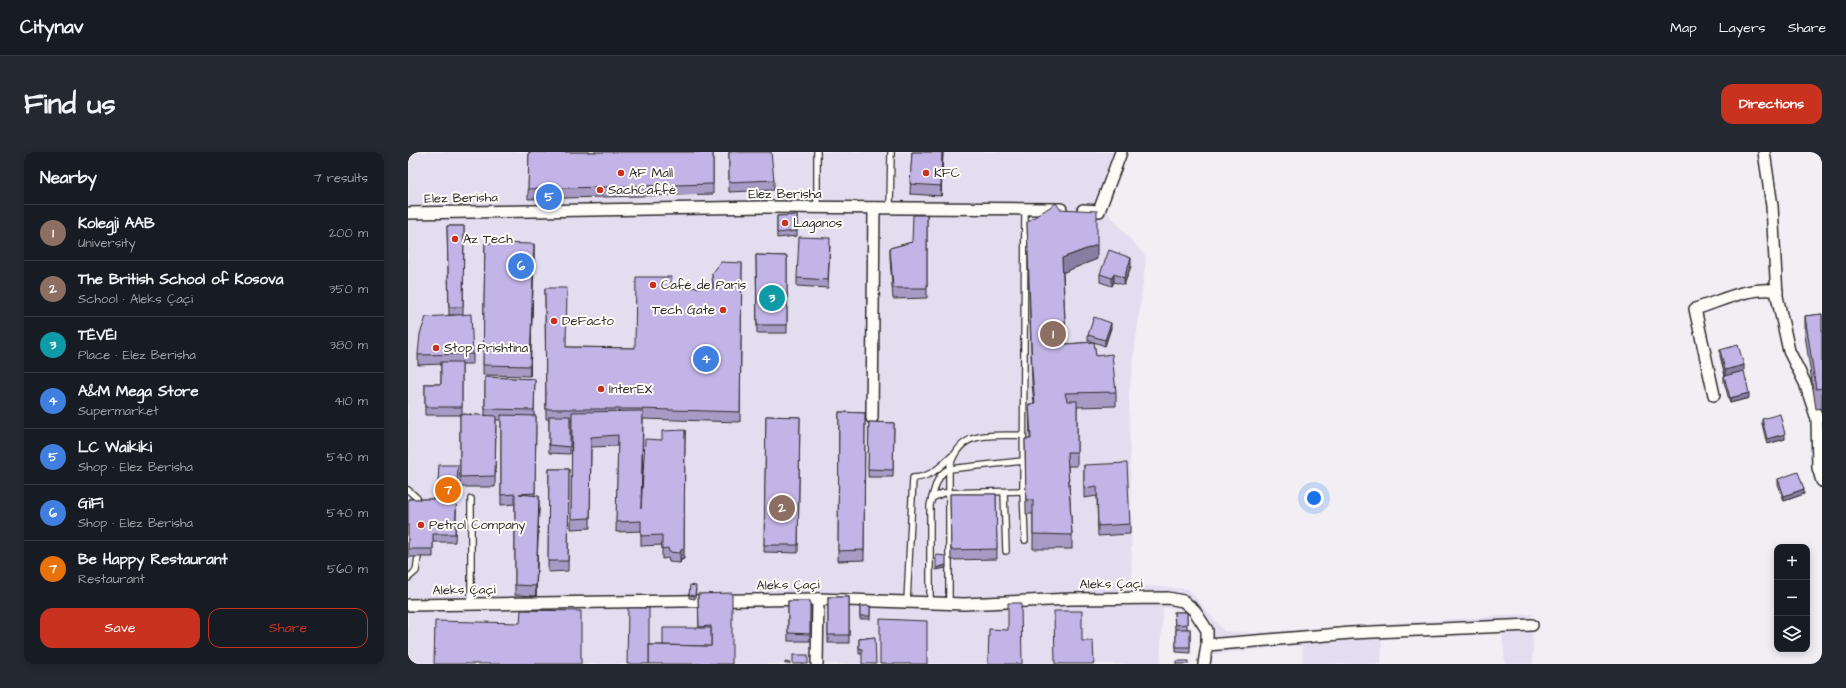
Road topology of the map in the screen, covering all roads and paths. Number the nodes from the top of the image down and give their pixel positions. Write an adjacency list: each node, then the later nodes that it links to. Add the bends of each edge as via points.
1 (817, 152): 5 (lane)
2 (890, 152): 7 (lane)
3 (1121, 152): 8 (street, Elez Berisha, via 1098,211)
4 (1764, 152): 10 (street, via 1772,206)
5 (818, 208): 6 (street, Elez Berisha); 9 (street, Elez Berisha)
6 (874, 208): 7 (street, Elez Berisha); 12 (street)
7 (890, 208): 8 (street, Elez Berisha)
8 (1025, 208): 14 (lane)
9 (408, 213)
10 (1777, 291): 11 (street, via 1769,289 1747,293 1695,309); 13 (street, via 1789,351)
11 (1714, 395)
12 (872, 418)
13 (1819, 418): 18 (street, via 1818,468)
14 (1023, 435): 15 (lane, via 970,438 960,445); 16 (lane)
15 (952, 456): 17 (lane); 31 (lane, via 932,474 913,478)
16 (1023, 461): 17 (lane); 20 (lane)
17 (949, 469): 22 (lane); 23 (lane, via 944,470 939,478)
18 (1822, 481)
19 (408, 490): 25 (lane, via 417,498)
20 (1023, 491): 21 (lane); 26 (lane)
21 (1004, 492): 22 (lane); 27 (lane)
22 (948, 494): 23 (lane, via 943,493); 34 (lane)
23 (932, 498): 32 (lane)
24 (471, 499): 33 (lane)
25 (418, 507)
26 (1025, 540)
27 (1006, 551)
28 (418, 557): 29 (lane, via 416,571)
29 (408, 578)
30 (818, 599): 31 (street, Aleks Çaçi); 33 (street, Aleks Çaçi); 38 (street)
31 (907, 602): 32 (street, Aleks Çaçi)
32 (930, 603): 34 (street, Aleks Çaçi)
33 (471, 604): 35 (street, Aleks Çaçi)
34 (949, 604): 37 (street, Aleks Çaçi, via 1168,598 1183,601 1194,610 1206,630)
35 (408, 605)
36 (1532, 625): 37 (street, via 1351,633)
37 (1207, 645): 39 (street, Aleks Çaçi)
38 (817, 664)
39 (1204, 664)

